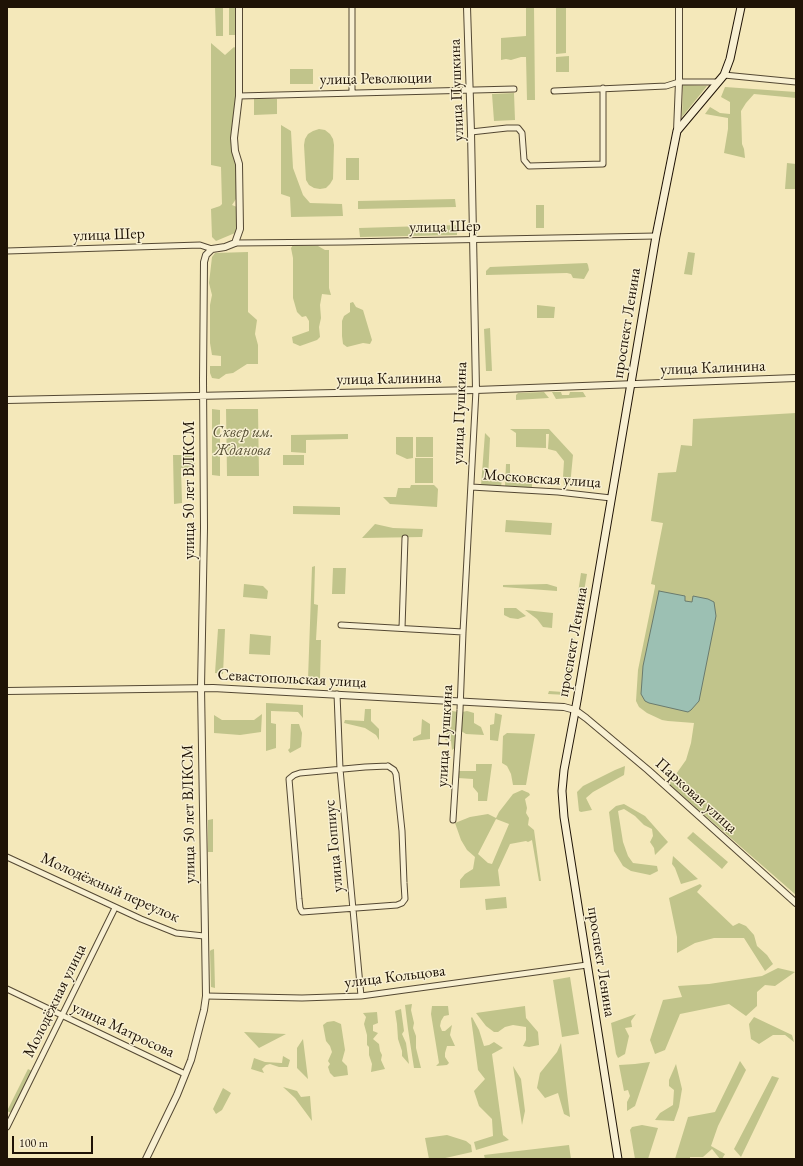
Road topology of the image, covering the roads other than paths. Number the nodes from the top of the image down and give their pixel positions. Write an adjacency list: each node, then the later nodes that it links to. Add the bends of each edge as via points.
1 (239, 7): 15 (street)
2 (352, 7): 14 (street)
3 (467, 7): 12 (street, улица Пушкина)
4 (679, 7): 7 (street)
5 (741, 7): 6 (main road)
6 (724, 75): 8 (main road); 9 (street)
7 (679, 82): 8 (street); 10 (street, via 666,86); 16 (street)
8 (717, 82): 16 (main road)
9 (796, 82)
10 (603, 88): 13 (street); 17 (street, via 603,164 529,166 524,160 522,133 518,128)
11 (514, 89): 12 (street, улица Революции)
12 (470, 90): 14 (street, улица Революции); 17 (street, улица Пушкина)
13 (554, 91)
14 (352, 93): 15 (street, улица Революции)
15 (239, 96): 20 (street, via 234,138 239,164 240,229)
16 (676, 131): 18 (main road, проспект Ленина)
17 (471, 132): 19 (street, улица Пушкина)
18 (656, 236): 19 (street, улица Шер); 24 (main road, проспект Ленина)
19 (473, 239): 20 (street, улица Шер); 25 (street, улица Пушкина)
20 (234, 242): 21 (street, via 225,247)
21 (212, 249): 22 (street, улица Шер, via 200,245); 26 (street, улица 50 лет ВЛКСМ, via 204,262)
22 (7, 251)
23 (796, 378): 24 (street, улица Калинина)
24 (631, 384): 25 (street, улица Калинина); 29 (main road, проспект Ленина)
25 (476, 390): 26 (street, улица Калинина); 28 (street, улица Пушкина)
26 (203, 396): 27 (street, улица Калинина); 34 (street, улица 50 лет ВЛКСМ)
27 (7, 400)
28 (471, 487): 29 (street, Московская улица); 33 (street, улица Пушкина)
29 (611, 498): 38 (main road, проспект Ленина)
30 (405, 538): 32 (street)
31 (341, 625): 32 (street)
32 (402, 628): 33 (street)
33 (463, 632): 37 (street, улица Пушкина)
34 (201, 687): 35 (street, Севастопольская улица); 36 (street, Севастопольская улица); 45 (street, улица 50 лет ВЛКСМ)
35 (7, 692)
36 (337, 694): 37 (street, Севастопольская улица); 39 (street, улица Гоппиус)
37 (460, 701): 38 (street, Севастопольская улица, via 564,707); 40 (street, улица Пушкина)
38 (575, 710): 42 (street, Парковая улица, via 648,770); 46 (main road, проспект Ленина, via 562,791)
39 (340, 769): 44 (street, улица Гоппиус); 44 (street, via 294,775 289,779 289,793 302,912); 44 (street, via 388,766 394,770 401,824 404,883 402,903)
40 (453, 820)
41 (7, 857): 43 (street, Молодёжный переулок)
42 (796, 903)
43 (116, 908): 45 (street, Молодёжный переулок, via 176,933); 50 (street, Молодёжная улица)
44 (353, 908): 49 (street, улица Гоппиус)
45 (204, 936): 48 (street, улица 50 лет ВЛКСМ)
46 (586, 965): 49 (street, улица Кольцова); 54 (main road, проспект Ленина)
47 (7, 989): 50 (street, улица Матросова)
48 (206, 996): 49 (street, улица Кольцова); 51 (street, улица 50 лет ВЛКСМ, via 193,1052)
49 (361, 996)
50 (62, 1016): 51 (street, улица Матросова); 52 (street, Молодёжная улица)
51 (185, 1074): 53 (street, улица 50 лет ВЛКСМ)
52 (7, 1127)
53 (146, 1159)
54 (618, 1159)

